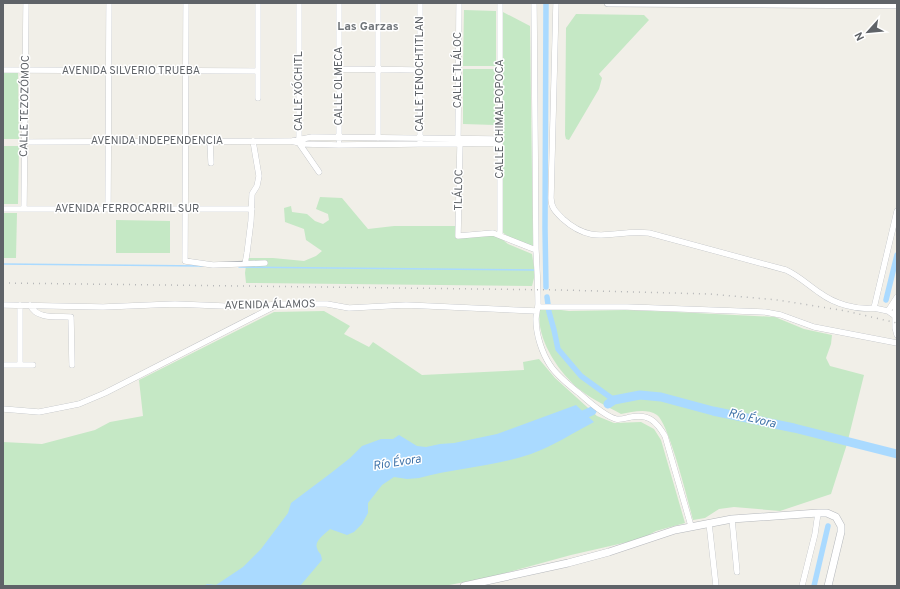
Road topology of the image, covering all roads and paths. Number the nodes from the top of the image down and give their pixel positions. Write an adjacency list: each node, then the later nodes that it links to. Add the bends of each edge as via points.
1 (26, 3): 17 (street, CALLE TEZOZÓMOC)
2 (109, 3): 18 (street)
3 (186, 3): 21 (street)
4 (258, 3): 22 (street)
5 (300, 3): 30 (street, CALLE XÓCHITL)
6 (339, 3): 15 (street, CALLE OLMECA)
7 (378, 3): 19 (street)
8 (420, 3): 20 (street, CALLE TENOCHTITLAN)
9 (459, 3): 31 (street, CALLE TLÁLOC)
10 (500, 3): 32 (street, CALLE CHIMALPOPOCA)
11 (534, 3): 46 (street)
12 (556, 3): 54 (street, via 551,198 553,208 558,214 575,229 587,234 598,236 649,233 786,270 835,302)
13 (608, 3): 14 (street)
14 (897, 5)
15 (339, 69): 19 (street); 24 (street, CALLE OLMECA)
16 (3, 70): 17 (street, AVENIDA SILVERIO TRUEBA)
17 (25, 70): 18 (street, AVENIDA SILVERIO TRUEBA); 33 (street, CALLE TEZOZÓMOC)
18 (109, 70): 21 (street, AVENIDA SILVERIO TRUEBA); 34 (street)
19 (378, 70): 20 (street); 25 (street)
20 (420, 70): 26 (street, CALLE TENOCHTITLAN)
21 (186, 71): 22 (street, AVENIDA SILVERIO TRUEBA); 27 (street)
22 (258, 71): 23 (street)
23 (258, 98)
24 (339, 138): 25 (street, AVENIDA INDEPENDENCIA); 30 (street, AVENIDA INDEPENDENCIA); 36 (street, CALLE OLMECA)
25 (378, 138): 26 (street, AVENIDA INDEPENDENCIA)
26 (420, 138): 31 (street, AVENIDA INDEPENDENCIA); 35 (street, CALLE TENOCHTITLAN)
27 (186, 141): 28 (street, AVENIDA INDEPENDENCIA); 34 (street, AVENIDA INDEPENDENCIA); 42 (street)
28 (210, 141): 29 (street, AVENIDA INDEPENDENCIA); 37 (street)
29 (253, 141): 30 (street, AVENIDA INDEPENDENCIA); 43 (street, via 260,176 252,194)
30 (299, 141): 36 (street, AVENIDA INDEPENDENCIA); 38 (street, CALLE XÓCHITL)
31 (459, 141): 32 (street, AVENIDA INDEPENDENCIA); 35 (street, AVENIDA INDEPENDENCIA); 45 (street, TLÁLOC, via 458,236 486,232)
32 (499, 141): 45 (street, CALLE CHIMALPOPOCA)
33 (25, 142): 34 (street, AVENIDA INDEPENDENCIA); 40 (street, CALLE TEZOZÓMOC)
34 (109, 142): 41 (street)
35 (420, 144): 36 (street, AVENIDA INDEPENDENCIA)
36 (339, 145)
37 (211, 163)
38 (319, 172)
39 (3, 209): 40 (street, AVENIDA FERROCARRIL SUR)
40 (24, 209): 41 (street, AVENIDA FERROCARRIL SUR)
41 (108, 209): 42 (street, AVENIDA FERROCARRIL SUR)
42 (185, 209): 43 (street, AVENIDA FERROCARRIL SUR); 48 (street, via 185,261 213,265)
43 (252, 209): 48 (street)
44 (897, 211): 54 (street)
45 (500, 234): 46 (street)
46 (536, 250): 55 (street)
47 (265, 263): 48 (street)
48 (245, 264)
49 (897, 298): 56 (street); 57 (street)
50 (279, 304): 53 (street, AVENIDA ÁLAMOS, via 248,307 174,304 103,307); 55 (street, AVENIDA ÁLAMOS, via 327,304 349,308 406,305); 64 (street, via 85,402 39,412)
51 (3, 305): 52 (street, AVENIDA ÁLAMOS)
52 (20, 305): 53 (street, AVENIDA ÁLAMOS); 61 (street)
53 (30, 305): 63 (street, via 33,311 41,316 71,317)
54 (874, 308): 56 (street)
55 (537, 309): 59 (street, AVENIDA ÁLAMOS, via 627,307 765,312 814,327); 68 (street, via 536,319 543,352 551,367 564,380 616,419 640,416 651,419 660,427 665,436)
56 (888, 311): 57 (street)
57 (895, 316): 58 (street)
58 (897, 335)
59 (897, 343)
60 (3, 365): 61 (street)
61 (20, 365): 62 (street)
62 (33, 365)
63 (72, 365)
64 (3, 409)
65 (818, 513): 66 (street); 72 (street); 73 (street, via 832,514 841,526)
66 (732, 519): 67 (street); 69 (street)
67 (710, 523): 68 (street); 71 (street)
68 (691, 526): 70 (street, via 575,561)
69 (737, 572)
70 (464, 586)
71 (716, 586)
72 (802, 586)
73 (828, 586)

